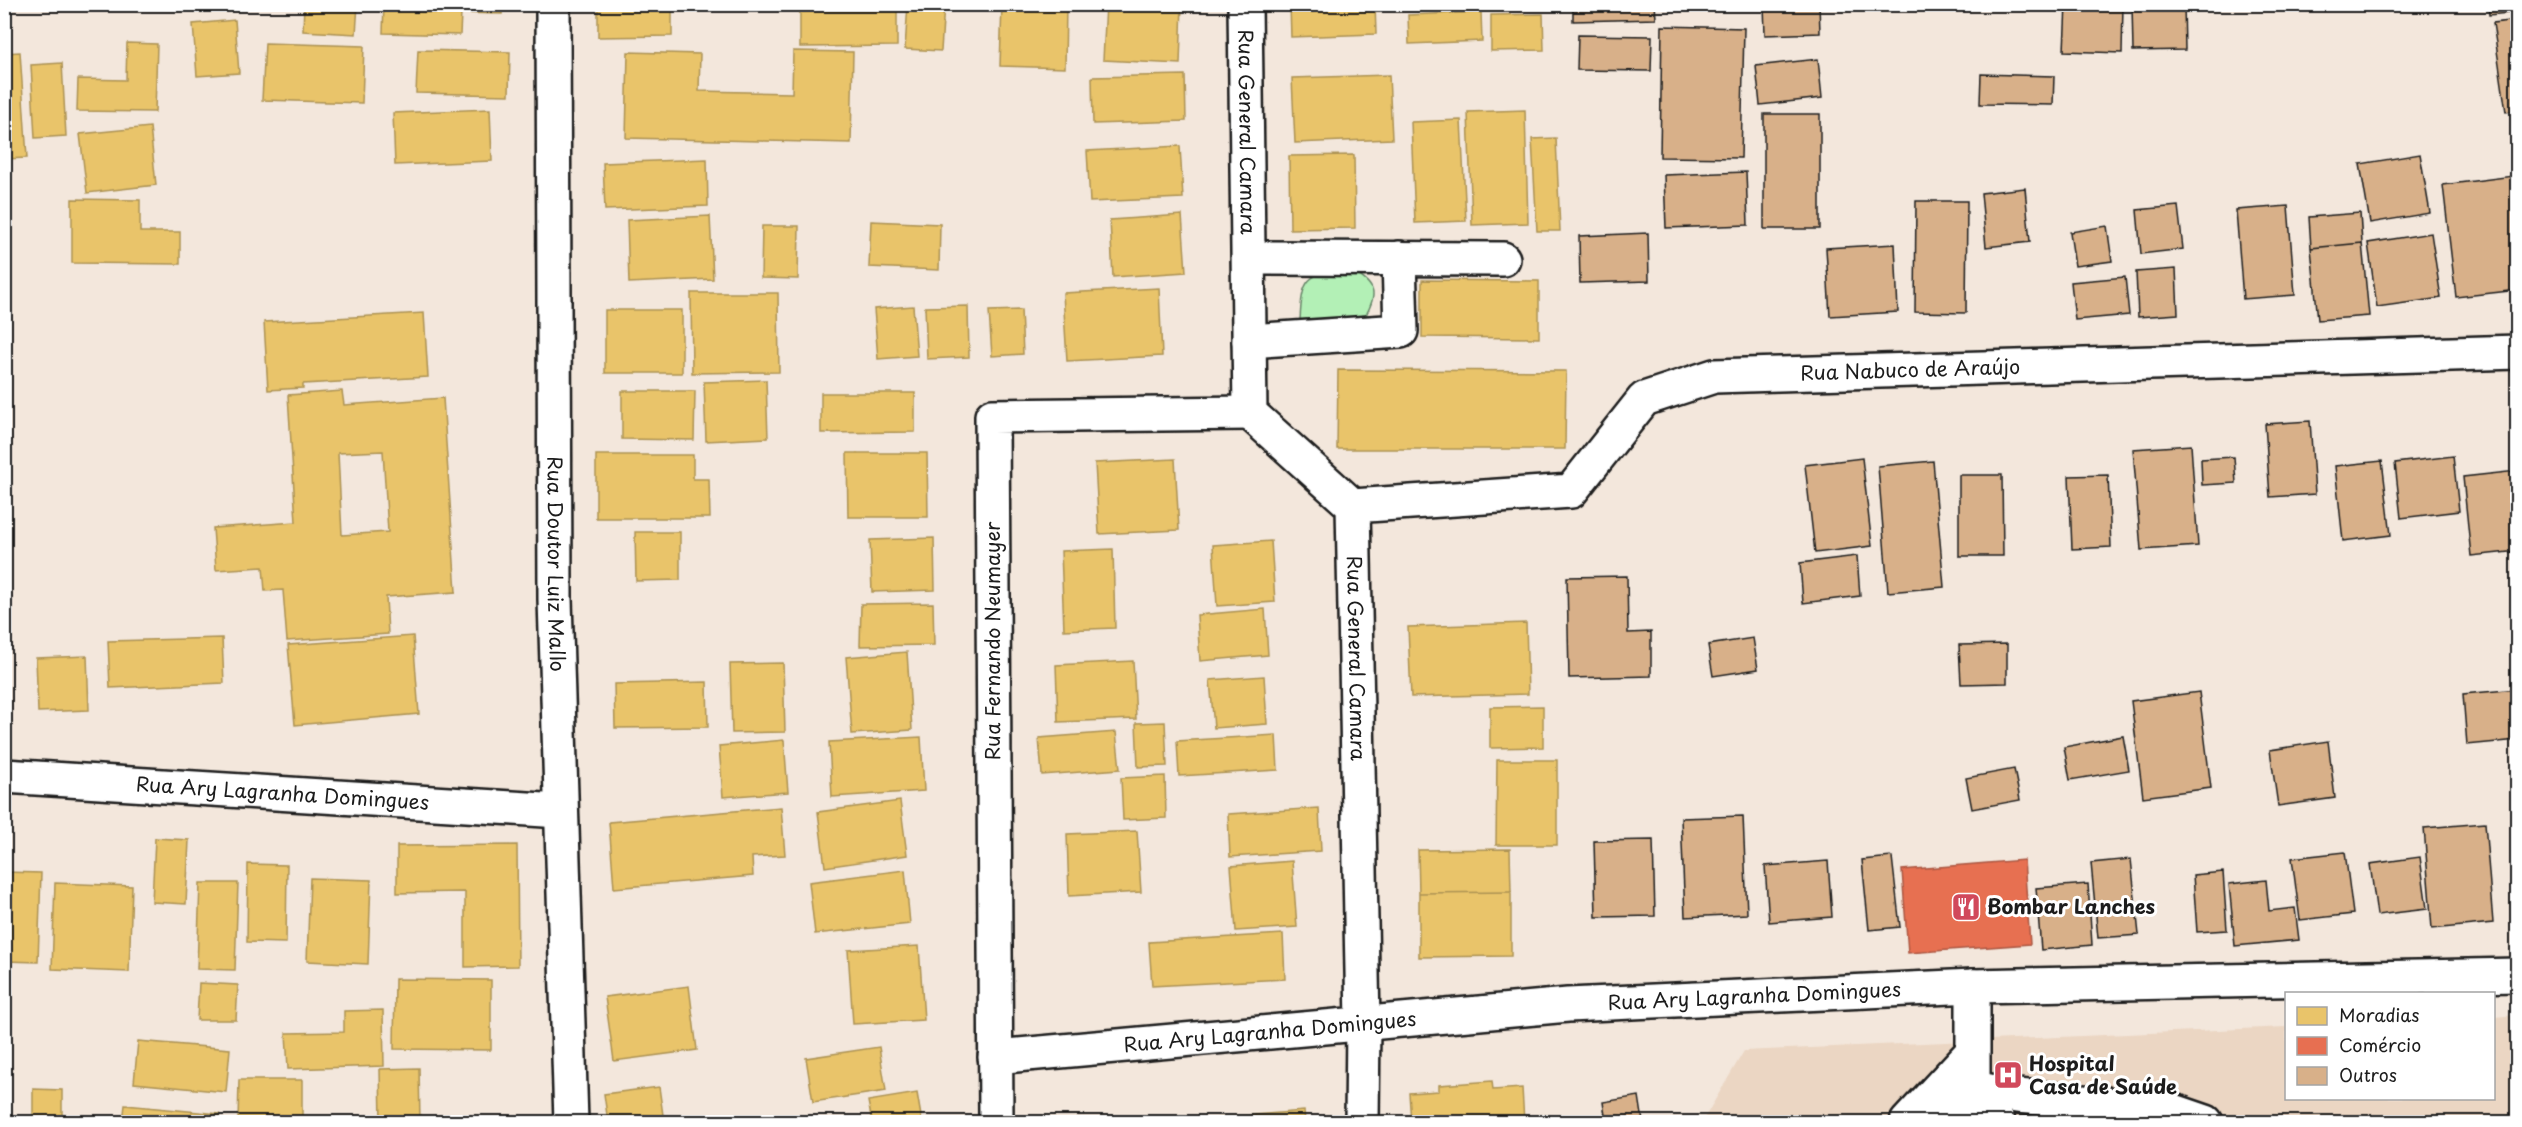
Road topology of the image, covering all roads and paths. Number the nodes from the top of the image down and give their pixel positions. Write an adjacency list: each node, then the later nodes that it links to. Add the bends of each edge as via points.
1 (553, 4): 11 (street, Rua Doutor Luiz Mallo, via 555,588)
2 (1245, 4): 3 (street, Rua General Camara)
3 (1249, 258): 4 (street, Rua General Camara); 6 (street, Rua General Camara)
4 (1399, 258): 5 (street, Rua General Camara); 6 (street, via 1401,331)
5 (1503, 259)
6 (1249, 340): 8 (street, Rua General Camara)
7 (2517, 352): 9 (street, Rua Nabuco de Araújo, via 1714,376 1644,399 1571,491)
8 (1250, 413): 9 (street); 16 (street, Rua Fernando Neumayer, via 992,416)
9 (1353, 506): 14 (street, Rua General Camara)
10 (4, 776): 11 (street, Rua Ary Lagranha Domingues)
11 (560, 811): 18 (street, Rua Doutor Luiz Mallo)
12 (2517, 975): 13 (street, Rua Ary Lagranha Domingues)
13 (1973, 986): 14 (street, Rua Ary Lagranha Domingues, via 1568,1005); 15 (street)
14 (1363, 1023): 16 (street, Rua Ary Lagranha Domingues); 20 (street, Rua General Camara)
15 (1972, 1052): 17 (street); 21 (street)
16 (995, 1057): 19 (street, Rua Fernando Neumayer)
17 (1973, 1088): 22 (street); 23 (street); 24 (street, via 2017,1096 2171,1110)
18 (571, 1122)
19 (996, 1122)
20 (1362, 1122)
21 (1907, 1122)
22 (1950, 1122)
23 (1998, 1122)
24 (2206, 1122)

